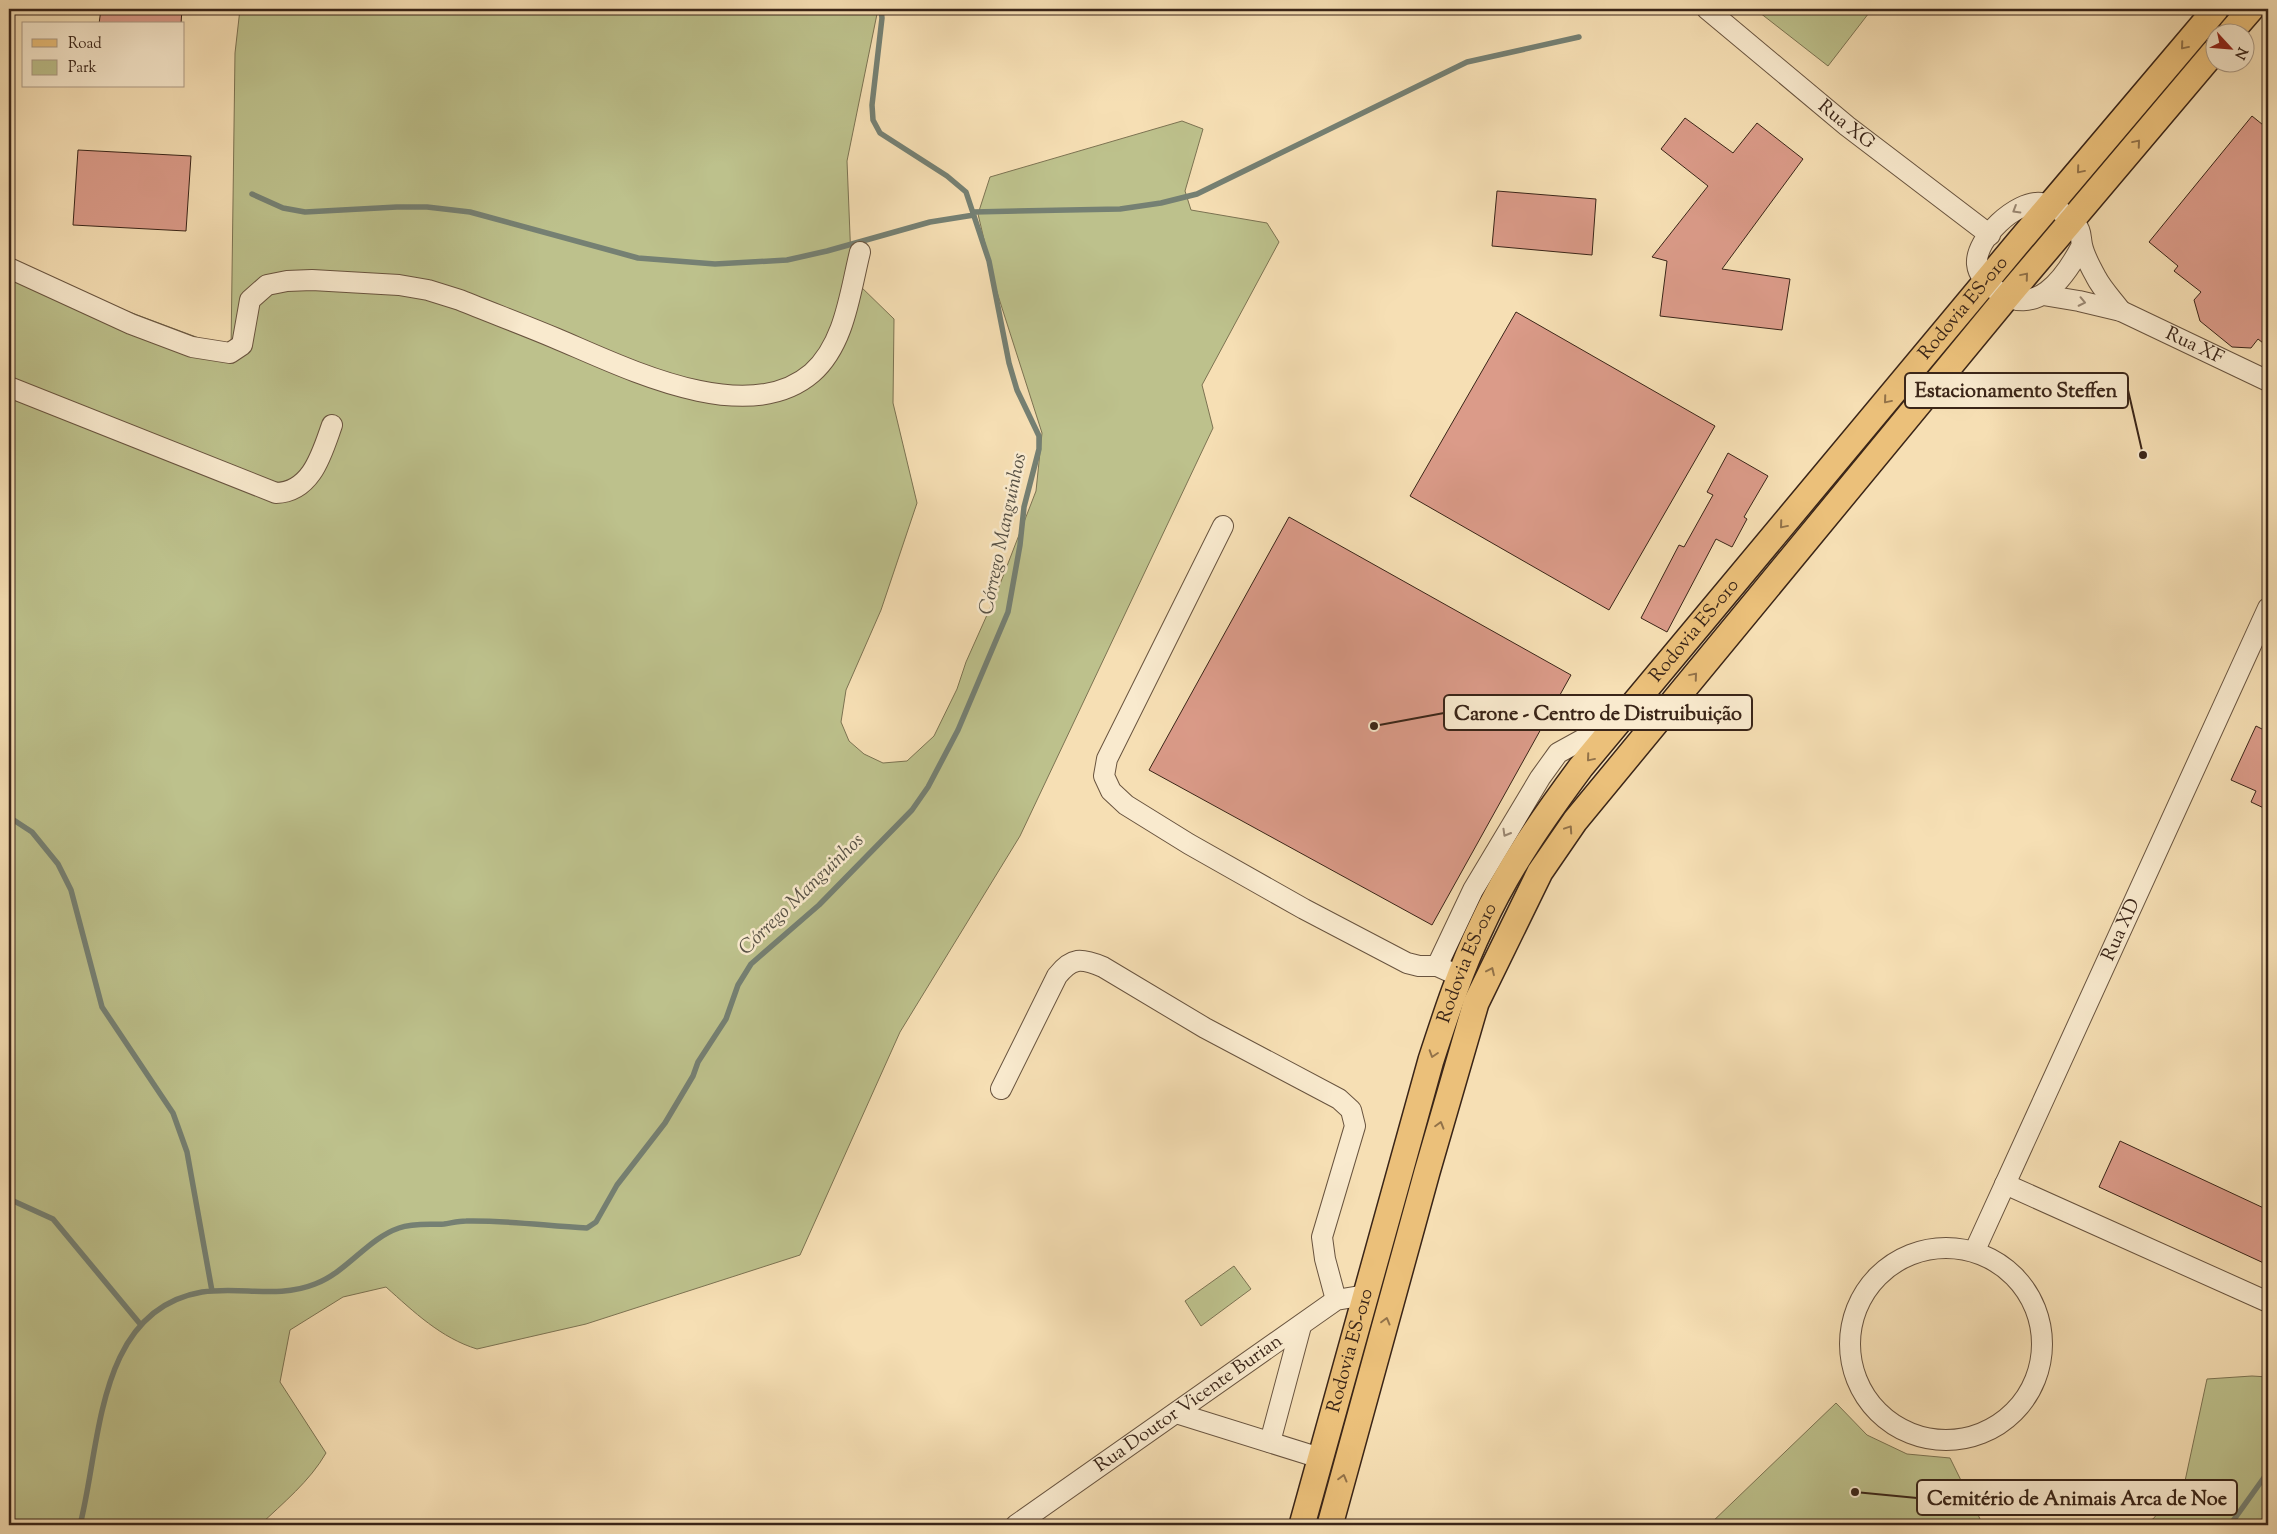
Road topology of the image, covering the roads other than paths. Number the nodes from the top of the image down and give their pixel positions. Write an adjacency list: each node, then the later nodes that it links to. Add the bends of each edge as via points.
1 (1707, 9): 8 (street, Rua XG, via 1847,126)
2 (2216, 9): 6 (main road, Rodovia ES-010, one-way to 6)
3 (2251, 9): 4 (main road)
4 (2240, 22)
5 (2204, 64): 7 (main road, Rodovia ES-010, one-way to 5)
6 (2051, 205): 7 (street, Rua XF); 8 (street, one-way to 8, via 2038,202 2024,206 2010,213); 12 (main road, Rodovia ES-010)
7 (2072, 220): 9 (street, Rua XF, via 2082,236); 14 (main road, Rodovia ES-010, one-way to 7)
8 (1990, 235): 12 (street, via 1977,254 1977,265)
9 (2082, 246): 13 (street); 15 (street, Rua XF, via 2097,278)
10 (860, 252): 11 (street, via 844,320 821,363 812,373 784,389 746,396 660,382 460,300 428,290 312,280 267,285 250,300 242,345 230,353 222,353 192,347 131,324)
11 (9, 268)
12 (1985, 282): 14 (street); 21 (main road, Rodovia ES-010, one-way to 21)
13 (2043, 295): 14 (street, Rua XF, via 2025,301); 15 (street, Rua XF, one-way to 15)
14 (2006, 298): 36 (main road, Rodovia ES-010, one-way to 14, via 1476,1003 1540,872 1575,821)
15 (2121, 311): 16 (street, Rua XF)
16 (2268, 381)
17 (9, 387): 18 (street, via 276,493 289,493 303,483 319,461)
18 (332, 425)
19 (1223, 526): 22 (street, via 1107,759 1104,776 1111,791 1126,805 1181,839 1304,909 1400,960 1419,966)
20 (2268, 608): 25 (street, Rua XD)
21 (1624, 717): 22 (street, one-way to 22, via 1558,753 1473,890); 23 (main road, Rodovia ES-010, one-way to 23, via 1576,775 1524,848 1482,923)
22 (1437, 966): 23 (street)
23 (1459, 976): 27 (main road, Rodovia ES-010, one-way to 27, via 1431,1060)
24 (1002, 1089): 28 (street, via 1056,976 1067,964 1085,960 1103,967 1205,1028 1339,1099 1351,1110 1355,1126 1322,1237)
25 (2005, 1184): 26 (street, Rua XD); 29 (street)
26 (1975, 1250): 26 (street, via 1931,1247 1891,1264 1861,1296 1849,1338 1855,1381 1880,1417 1918,1438 1961,1442 2002,1425 2031,1393 2034,1384 2044,1351 2037,1308 2013,1272)
27 (1366, 1295): 28 (street, Rua Doutor Vicente Burian); 33 (main road, Rodovia ES-010)
28 (1336, 1300): 30 (street, Rua Doutor Vicente Burian)
29 (2268, 1302)
30 (1301, 1326): 31 (street, Rua Doutor Vicente Burian); 32 (street)
31 (1176, 1413): 32 (street); 34 (street, Rua Doutor Vicente Burian)
32 (1270, 1442): 33 (street)
33 (1320, 1458): 35 (main road, Rodovia ES-010)
34 (1016, 1525)
35 (1302, 1525)
36 (1330, 1525)

